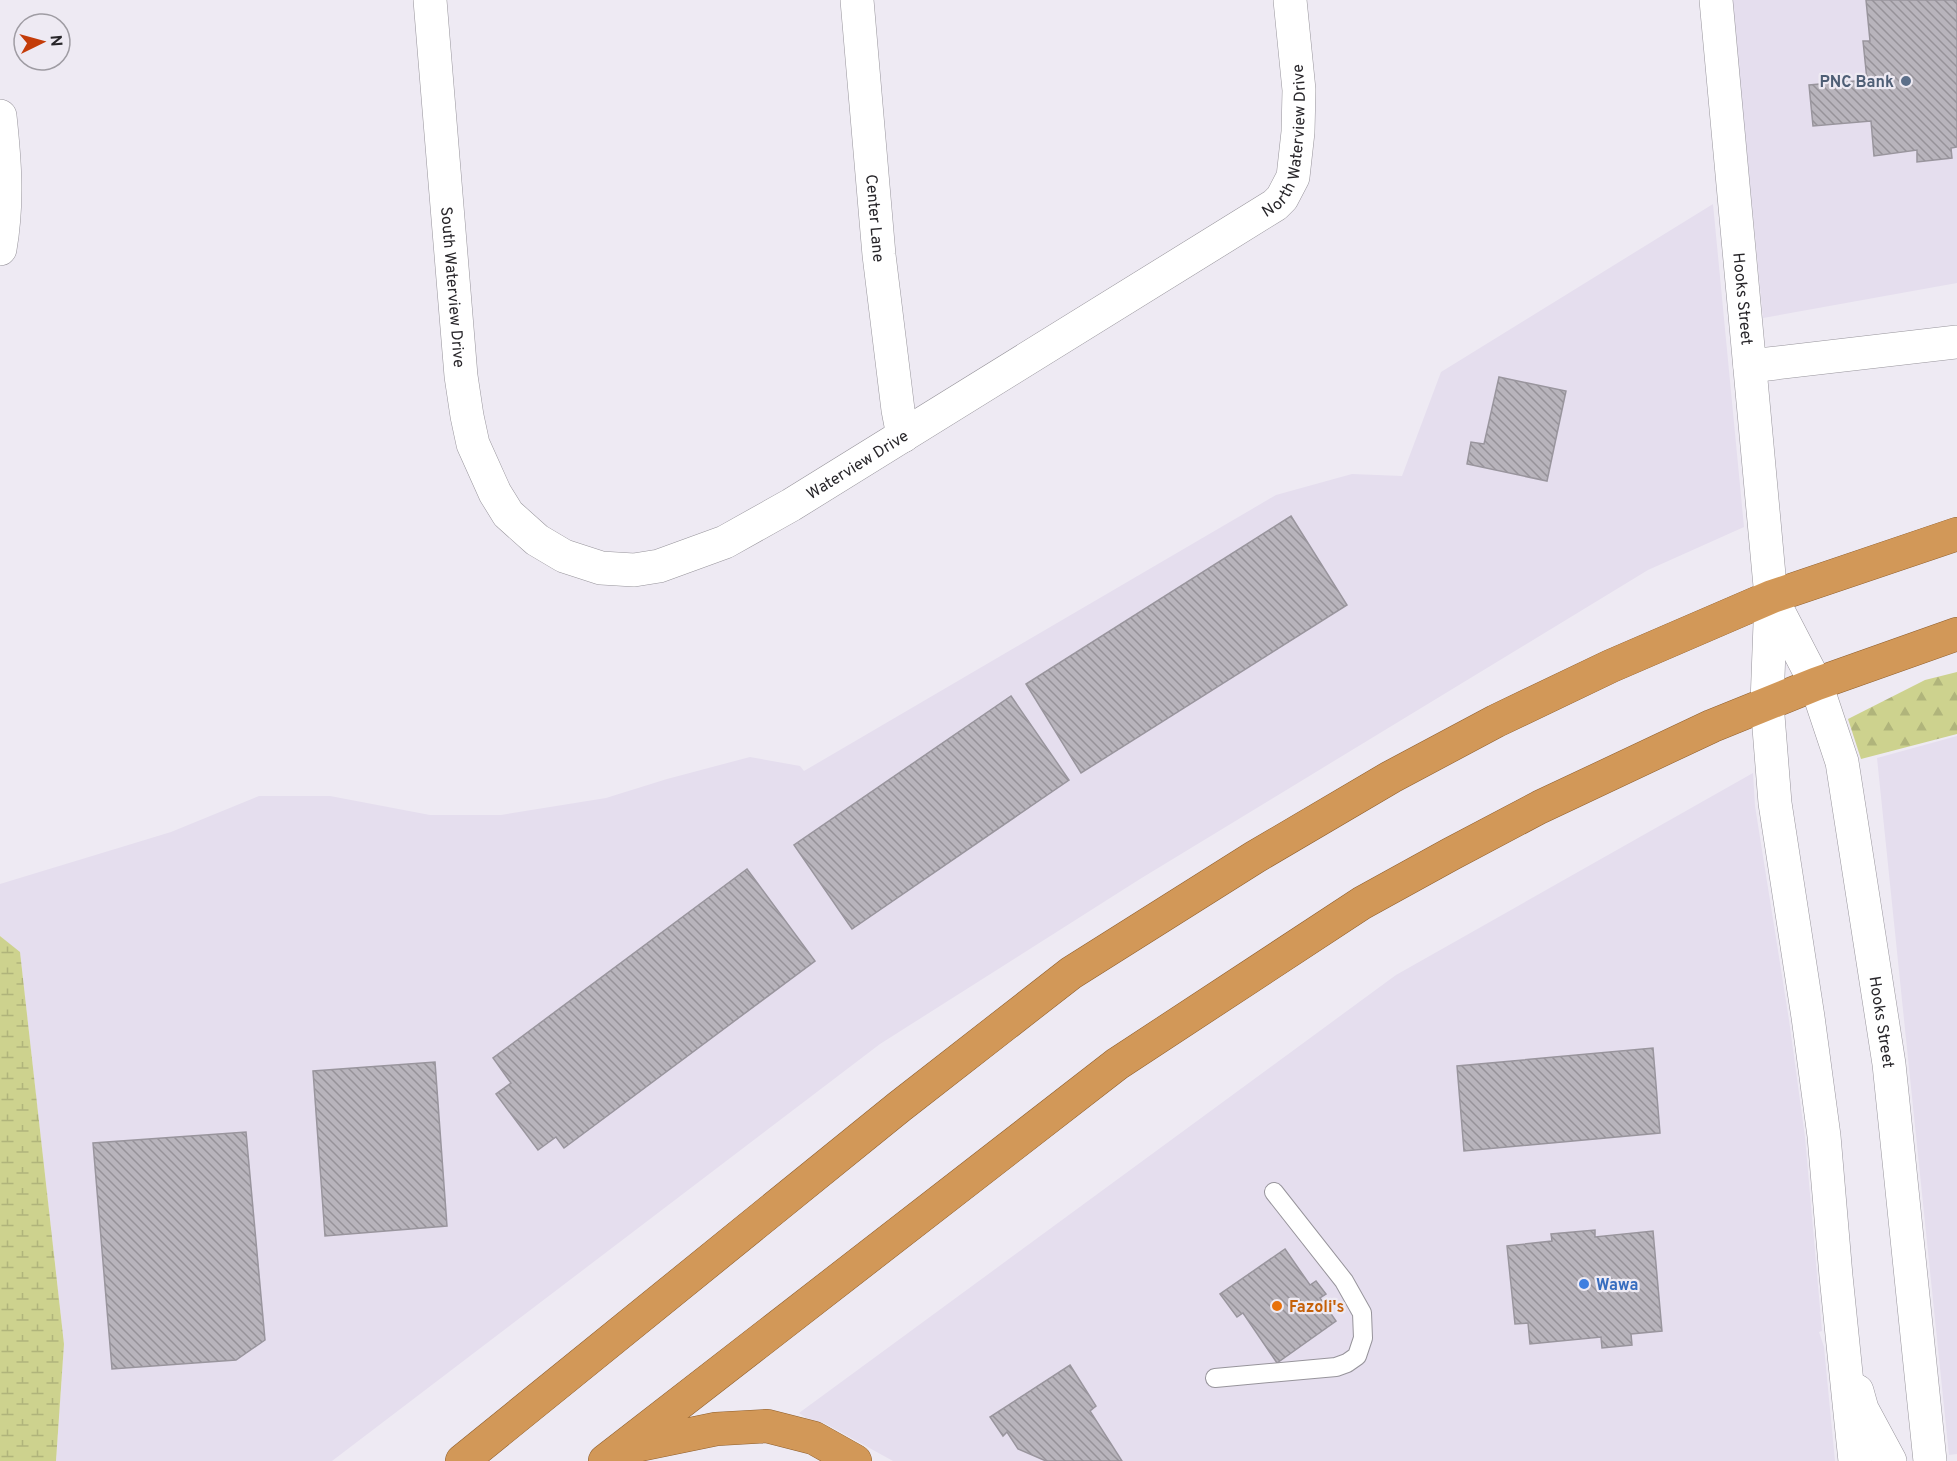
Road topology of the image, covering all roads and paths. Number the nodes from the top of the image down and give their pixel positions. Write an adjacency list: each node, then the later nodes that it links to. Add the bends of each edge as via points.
1 (430, 0): 12 (street, South Waterview Drive, via 461,376 473,444 508,513)
2 (857, 0): 10 (street, Center Lane, via 879,255)
3 (1290, 0): 7 (street, North Waterview Drive, via 1299,90 1293,177 1275,205)
4 (1716, 0): 9 (street, Hooks Street)
5 (1, 125): 6 (street, via 6,161 5,220)
6 (0, 249)
7 (1147, 284): 10 (street, Waterview Drive)
8 (1957, 342): 9 (street)
9 (1750, 366): 13 (street, Hooks Street)
10 (903, 436): 12 (street, Waterview Drive, via 725,542 659,566 634,570 601,568)
11 (1957, 534): 13 (highway)
12 (548, 548)
13 (1771, 597): 15 (street, Hooks Street); 16 (street, Hooks Street); 21 (highway, via 1611,666 1391,777 1255,857 1071,974 899,1107)
14 (1957, 634): 15 (highway)
15 (1816, 684): 16 (highway); 25 (street, Hooks Street, via 1842,762 1889,1064)
16 (1767, 704): 18 (street, Hooks Street, via 1774,803 1824,1136); 20 (highway, via 1540,807 1362,903 1117,1064)
17 (1274, 1192): 19 (lane, via 1344,1281 1362,1313 1363,1338 1357,1356 1336,1366)
18 (1843, 1343): 23 (street, Hooks Street); 24 (street, via 1862,1409)
19 (1215, 1378)
20 (614, 1455): 22 (highway, via 716,1429 767,1426 814,1438)
21 (462, 1461)
22 (855, 1461)
23 (1855, 1461)
24 (1890, 1461)
25 (1930, 1461)

